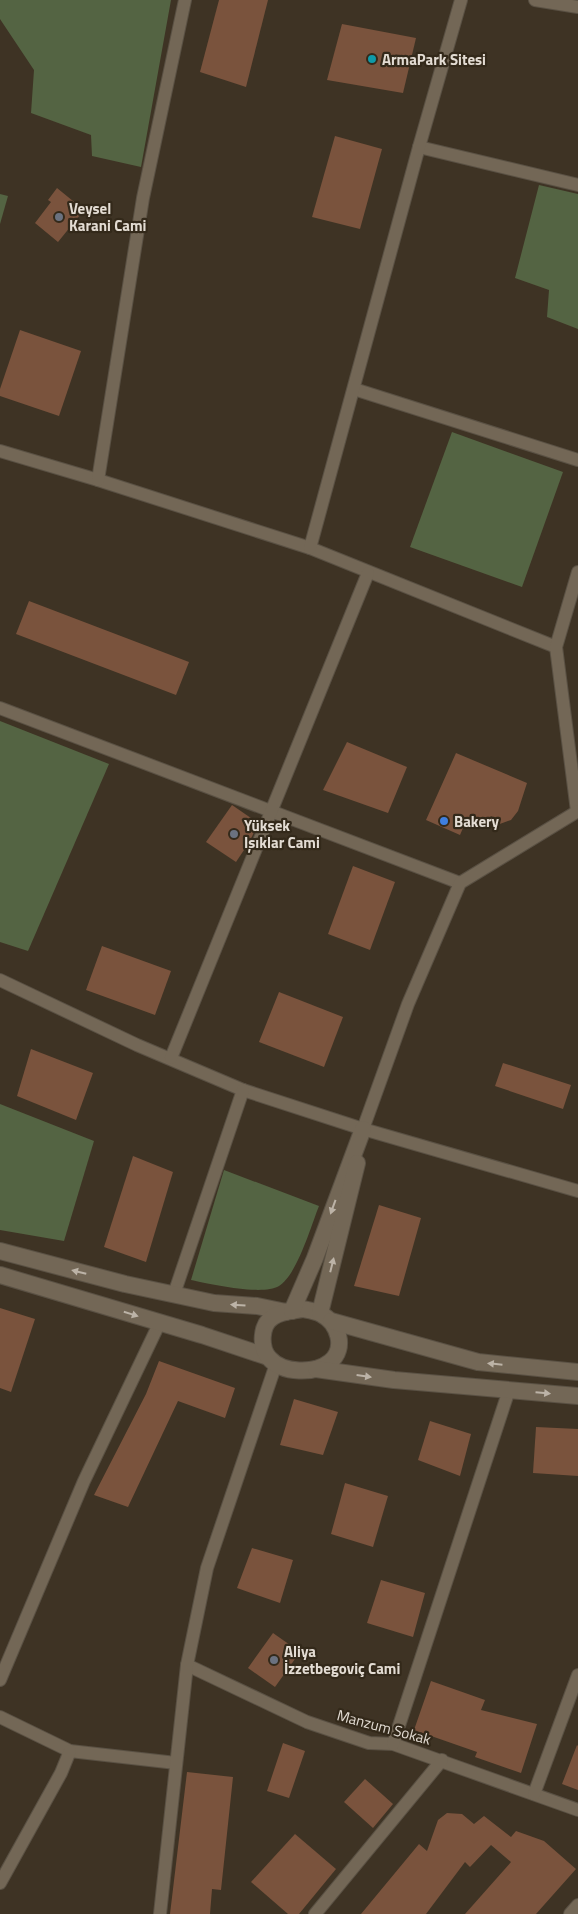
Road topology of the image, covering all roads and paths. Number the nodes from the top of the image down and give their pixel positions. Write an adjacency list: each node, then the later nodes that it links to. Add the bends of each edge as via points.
1 (185, 0): 10 (street, via 143,198)
2 (461, 0): 5 (street)
3 (535, 0): 4 (street)
4 (578, 8)
5 (419, 147): 6 (street); 7 (street)
6 (578, 185)
7 (354, 389): 9 (street); 11 (street)
8 (0, 450): 10 (street)
9 (578, 460)
10 (98, 480): 11 (street)
11 (310, 548): 12 (street)
12 (368, 572): 14 (street); 16 (street)
13 (578, 572): 14 (street)
14 (556, 647): 17 (street)
15 (0, 708): 16 (street)
16 (272, 811): 18 (street); 20 (street)
17 (578, 811): 18 (street)
18 (460, 883): 22 (street, via 408,1004)
19 (0, 980): 20 (street)
20 (171, 1058): 21 (street)
21 (244, 1090): 22 (street); 26 (street)
22 (363, 1129): 23 (street); 27 (street, one-way to 27, via 315,1258); 28 (street, one-way to 22)
23 (578, 1191)
24 (0, 1251): 26 (street, one-way to 24)
25 (0, 1275): 29 (street, one-way to 29)
26 (174, 1294): 27 (street, one-way to 26, via 214,1303)
27 (289, 1311): 28 (street, via 302,1309); 30 (street, via 265,1324 262,1335)
28 (325, 1317): 31 (street, via 338,1336 340,1348 325,1366); 32 (street, one-way to 28, via 478,1362)
29 (160, 1322): 30 (street); 37 (street, via 84,1481)
30 (272, 1360): 31 (street, via 296,1370); 35 (street, via 207,1568)
31 (316, 1369): 33 (street, one-way to 33)
32 (578, 1372)
33 (509, 1390): 34 (street, one-way to 34); 39 (street)
34 (578, 1396)
35 (186, 1665): 39 (street, Manzum Sokak, via 307,1722 369,1743); 42 (street)
36 (578, 1675): 43 (street)
37 (0, 1680)
38 (0, 1717): 40 (street)
39 (393, 1744): 41 (street, Manzum Sokak)
40 (70, 1751): 42 (street); 45 (street)
41 (442, 1760): 43 (street, Manzum Sokak); 48 (street)
42 (176, 1763): 47 (street)
43 (534, 1794): 44 (street, Manzum Sokak)
44 (578, 1810)
45 (0, 1884)
46 (578, 1905): 49 (street)
47 (160, 1914)
48 (315, 1914)
49 (570, 1914)

